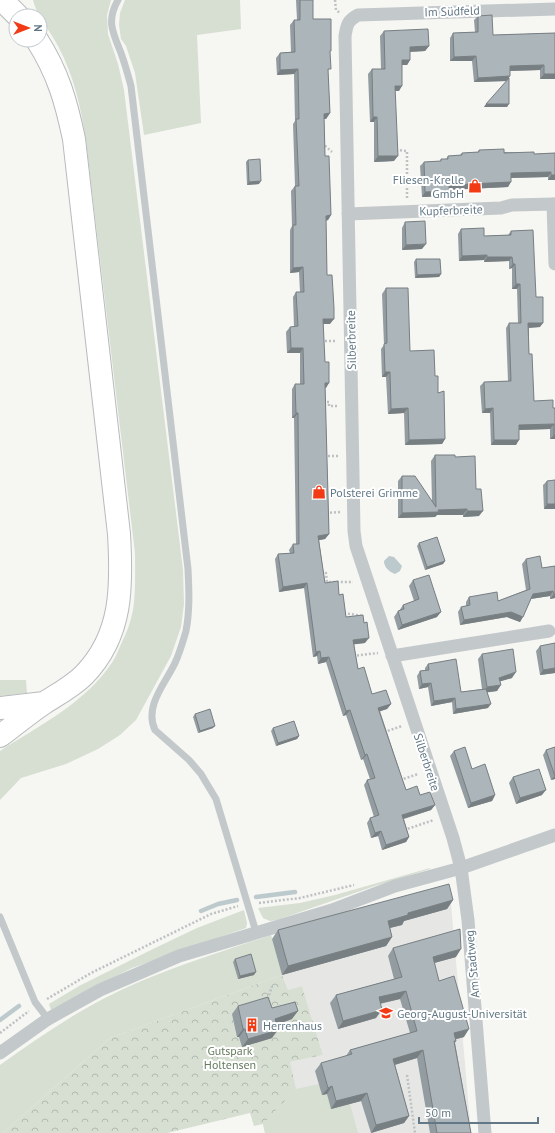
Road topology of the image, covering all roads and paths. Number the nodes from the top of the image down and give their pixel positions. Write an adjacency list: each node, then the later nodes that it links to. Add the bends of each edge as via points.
1 (2, 0): 3 (highway)
2 (118, 0): 31 (lane, via 114,6 111,26 130,86 188,569 189,614 186,629 182,646 152,708 152,724 155,730 201,774 216,799)
3 (10, 8)
4 (555, 9): 5 (street, Im Südfeld, via 373,14 358,15)
5 (351, 19): 10 (street, Silberbreite, via 347,24 345,36)
6 (41, 48): 19 (highway, via 57,76 74,139 121,566 117,613 104,647 84,675)
7 (394, 150): 9 (path, via 407,151)
8 (554, 204): 9 (street, Kupferbreite); 11 (street, Kupferbreite)
9 (407, 212): 10 (street, Kupferbreite)
10 (348, 214): 13 (street, Silberbreite, via 354,531)
11 (555, 264)
12 (319, 574): 13 (path, via 326,573 327,582)
13 (367, 581): 15 (street, Silberbreite)
14 (341, 613): 15 (path)
15 (379, 618): 17 (street, Silberbreite)
16 (549, 631): 17 (street)
17 (391, 654): 18 (path); 21 (street, Silberbreite)
18 (351, 656)
19 (45, 702): 20 (highway); 23 (highway)
20 (0, 708)
21 (414, 722): 22 (path); 24 (street, Silberbreite)
22 (382, 733)
23 (0, 736)
24 (430, 770): 25 (path); 26 (street, Silberbreite)
25 (397, 781)
26 (446, 816): 27 (path); 29 (street, Silberbreite)
27 (402, 830)
28 (555, 836): 29 (street)
29 (461, 868): 31 (street, via 396,886 332,910); 38 (street, Am Stadtweg, via 468,920)
30 (0, 917): 34 (lane, via 35,1002)
31 (256, 932): 34 (street, via 179,956 142,971 100,990)
32 (272, 986): 33 (path, via 268,998)
33 (269, 1005)
34 (48, 1019): 35 (street)
35 (0, 1053)
36 (407, 1075): 37 (path)
37 (415, 1133)
38 (486, 1133)

